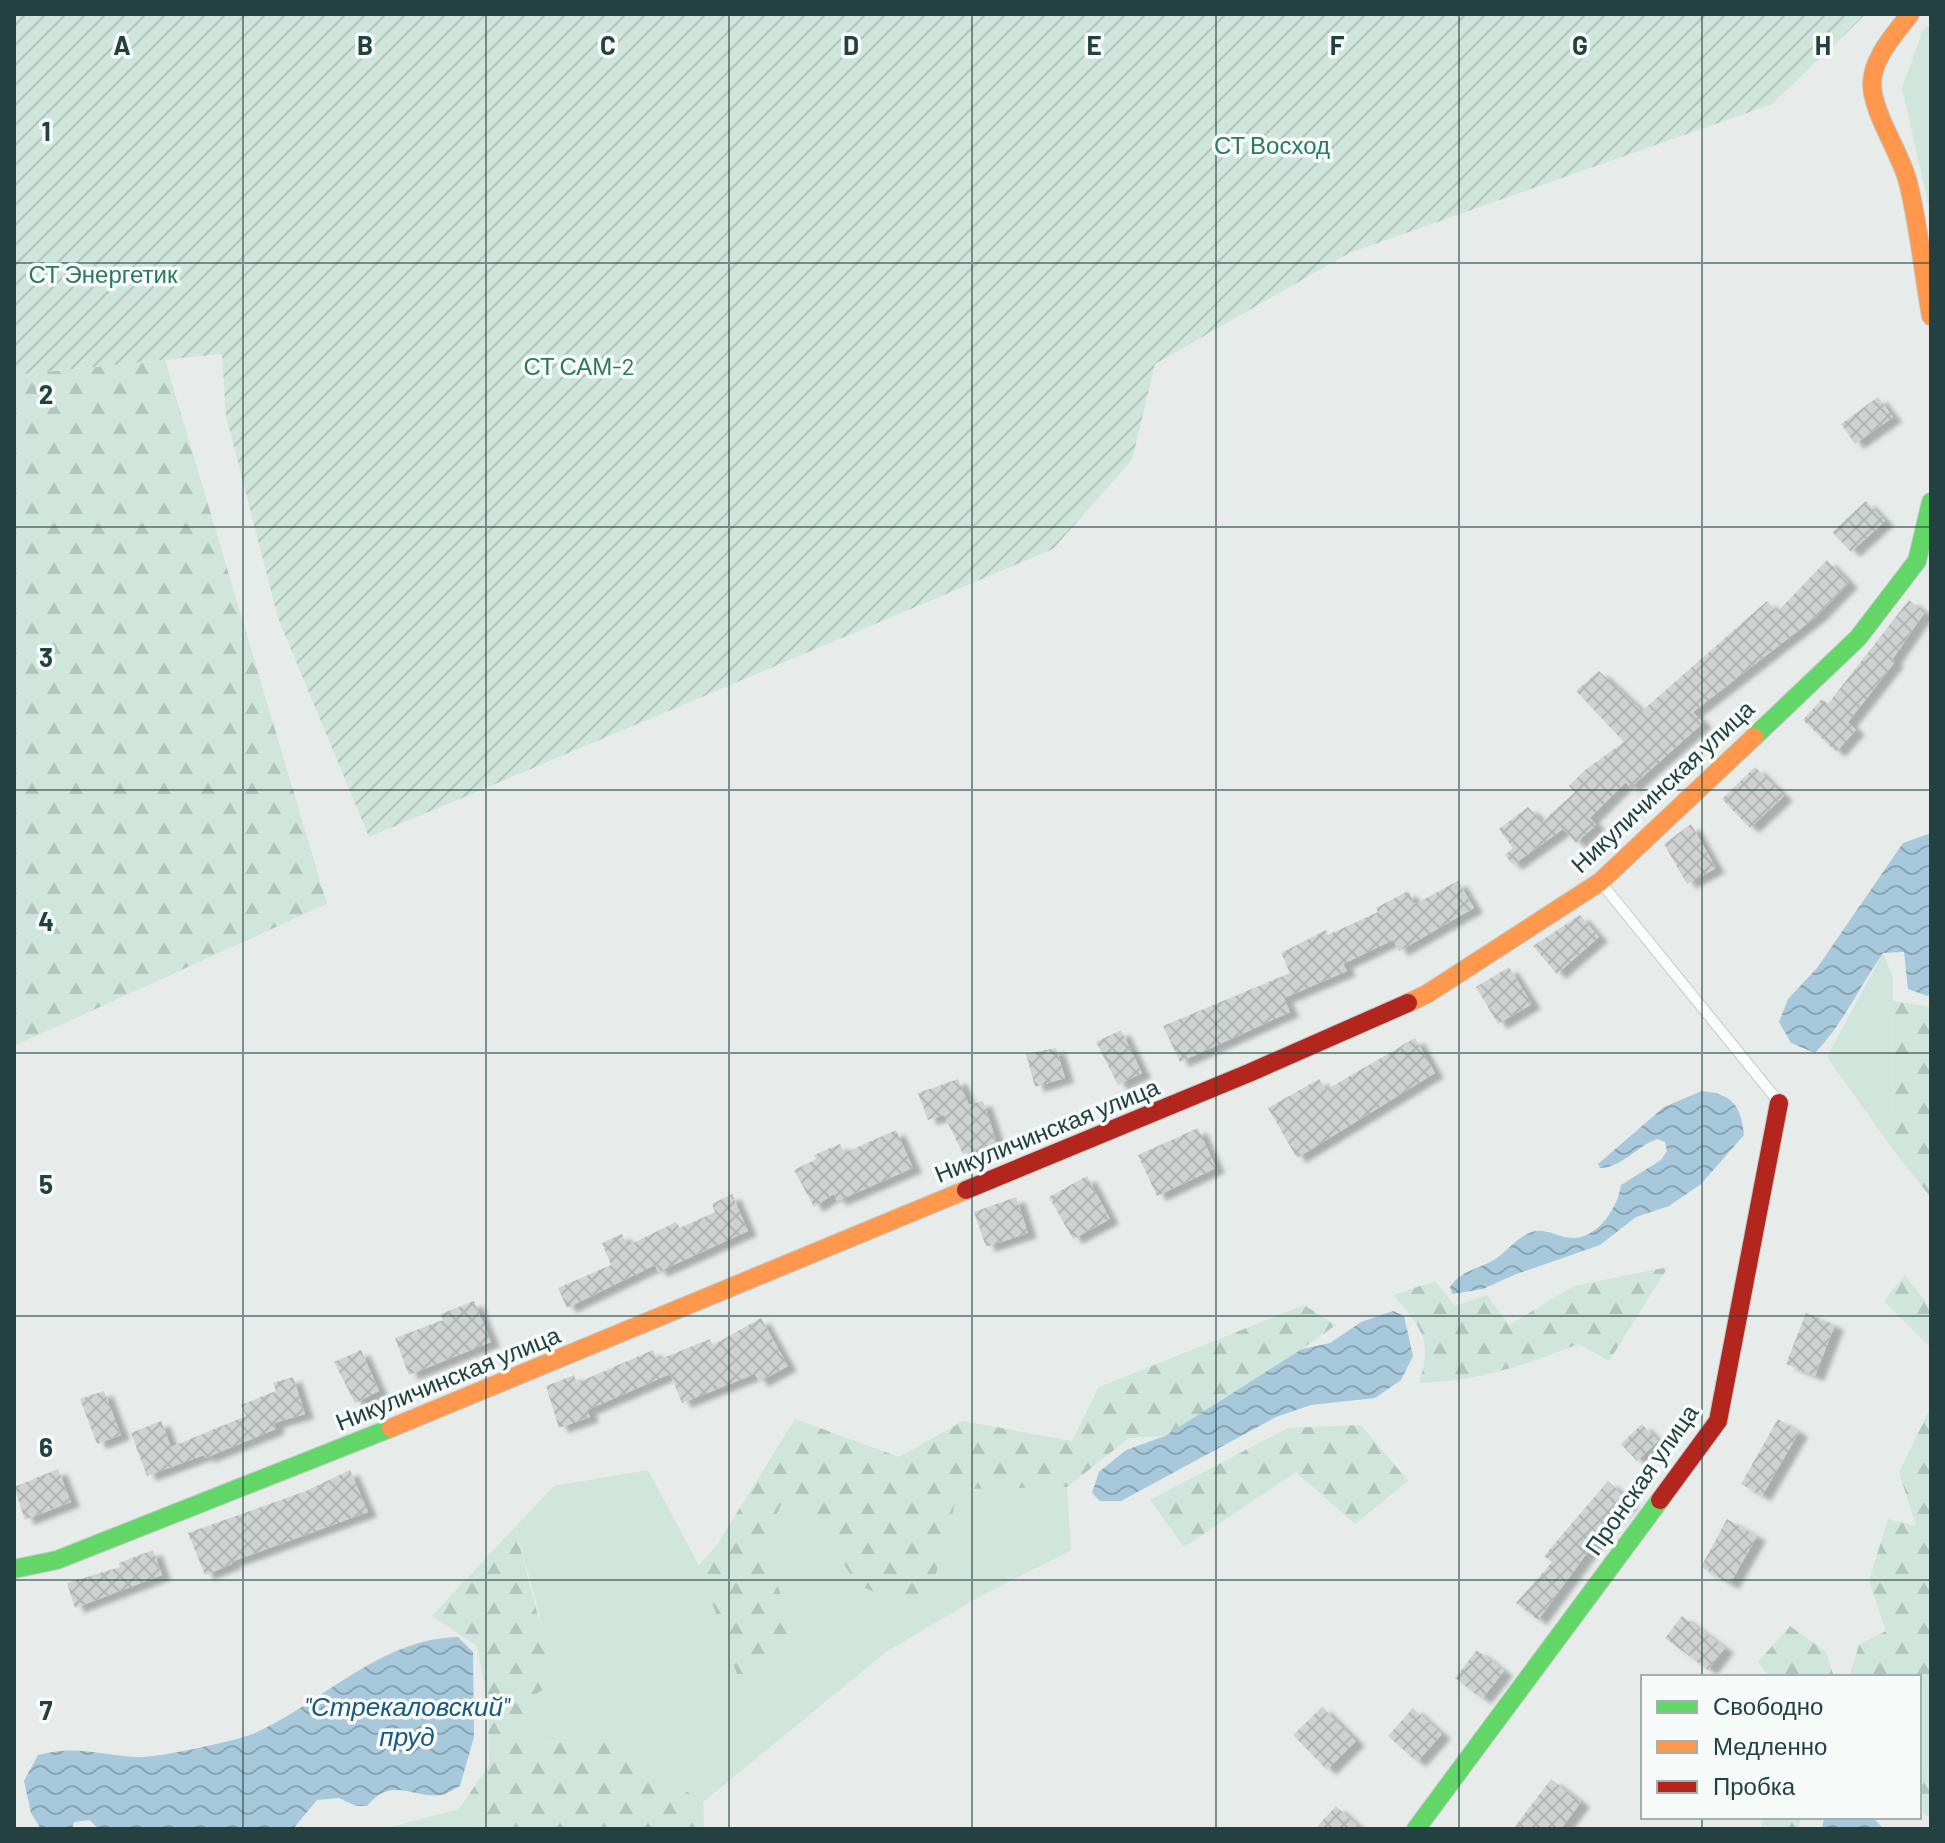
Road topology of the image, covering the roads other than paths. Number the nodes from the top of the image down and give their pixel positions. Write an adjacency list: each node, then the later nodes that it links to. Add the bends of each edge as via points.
1 (1910, 14): 2 (street, via 1878,55 1873,104 1906,171)
2 (1931, 316)
3 (1931, 502): 4 (street, Никуличинская улица, via 1917,561 1858,638)
4 (1600, 882): 5 (lane); 6 (street, Никуличинская улица, via 1427,994 1249,1073 345,1447 57,1560)
5 (1779, 1103): 7 (street, Пронская улица, via 1718,1421)
6 (14, 1569)
7 (1416, 1829)

